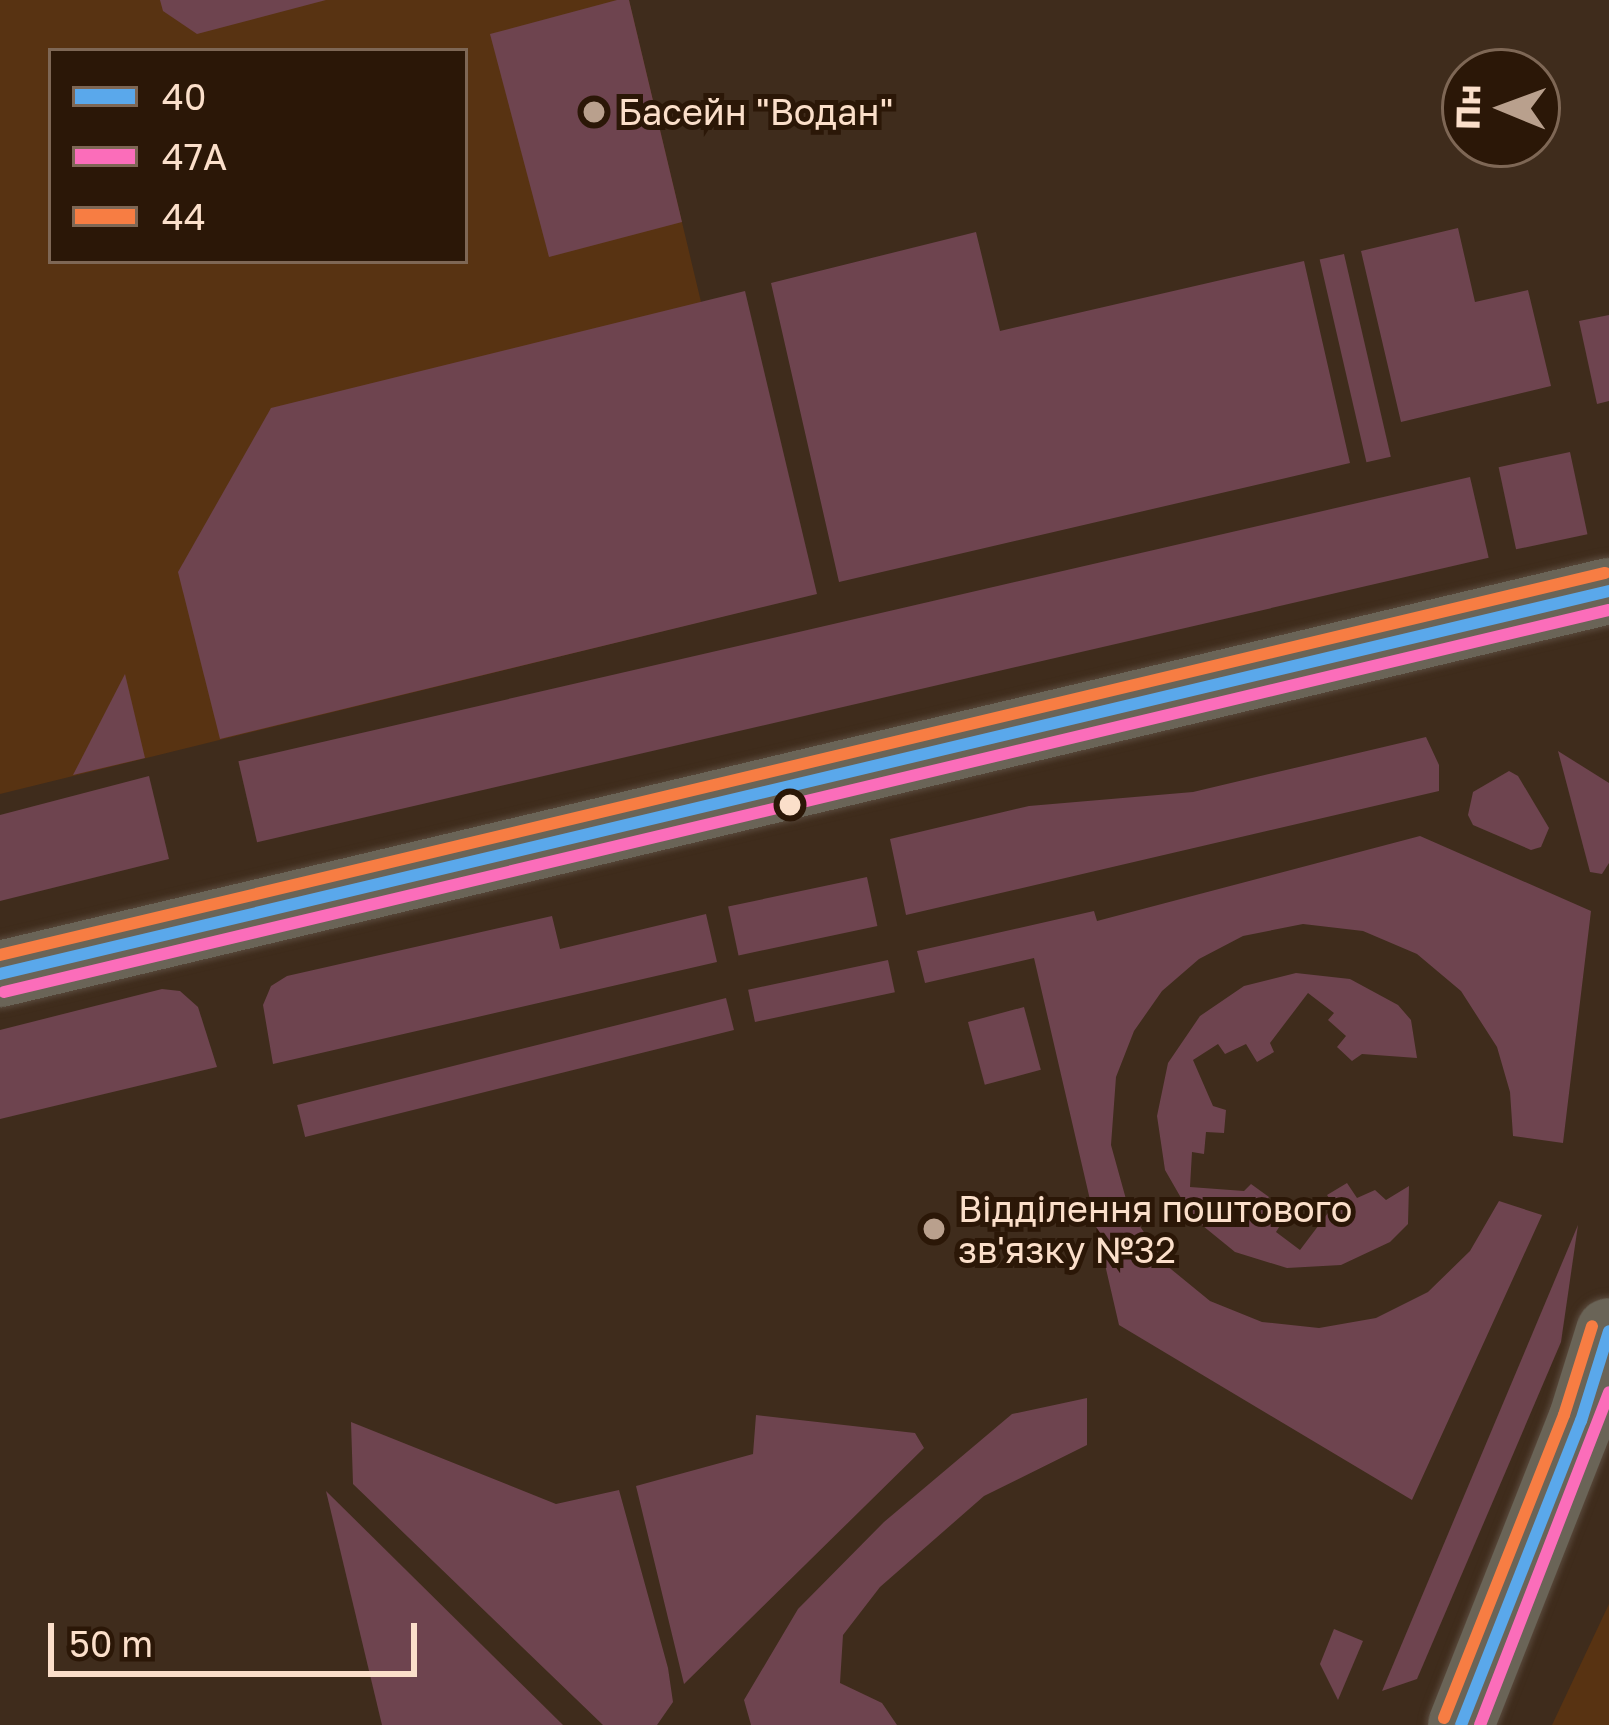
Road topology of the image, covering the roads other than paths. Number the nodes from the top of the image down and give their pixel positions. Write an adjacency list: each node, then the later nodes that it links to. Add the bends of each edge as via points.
1 (1609, 591): 2 (main road)
2 (0, 974)
3 (1609, 1331): 4 (main road)
4 (1461, 1725)

